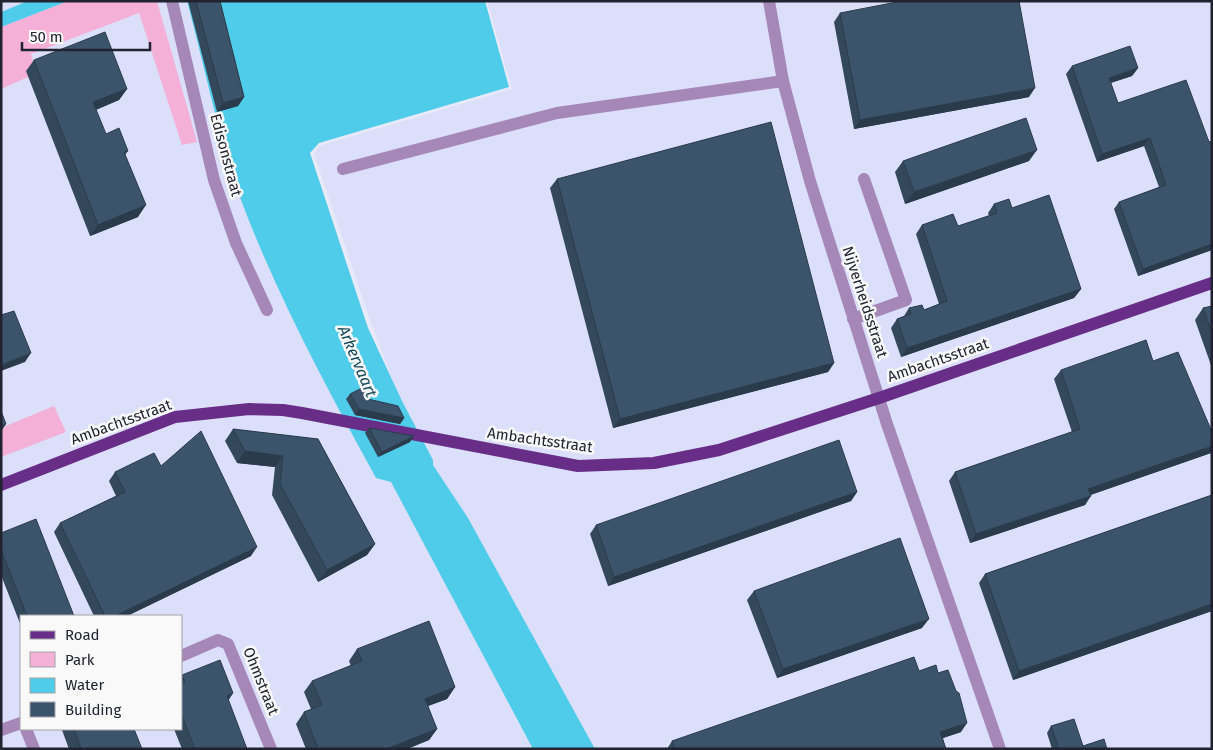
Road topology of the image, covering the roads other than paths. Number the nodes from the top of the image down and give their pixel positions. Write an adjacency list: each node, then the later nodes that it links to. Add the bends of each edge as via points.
1 (172, 1): 7 (street, Edisonstraat, via 214,180 236,243)
2 (769, 1): 3 (street, Nijverheidsstraat)
3 (783, 81): 4 (street, via 557,113); 8 (street, Nijverheidsstraat)
4 (343, 169)
5 (864, 179): 8 (street, via 906,300)
6 (1212, 283): 9 (main road, Ambachtsstraat)
7 (267, 310)
8 (853, 318): 9 (street, Nijverheidsstraat)
9 (879, 398): 10 (main road, Ambachtsstraat, via 719,450 654,463 578,466 284,410 258,409 175,417); 17 (street, Nijverheidsstraat)
10 (1, 485)
11 (182, 656): 16 (street, Ohmstraat, via 218,640 228,644)
12 (20, 723): 13 (street)
13 (1, 730)
14 (26, 730): 15 (street)
15 (34, 749)
16 (271, 749)
17 (1000, 749)

